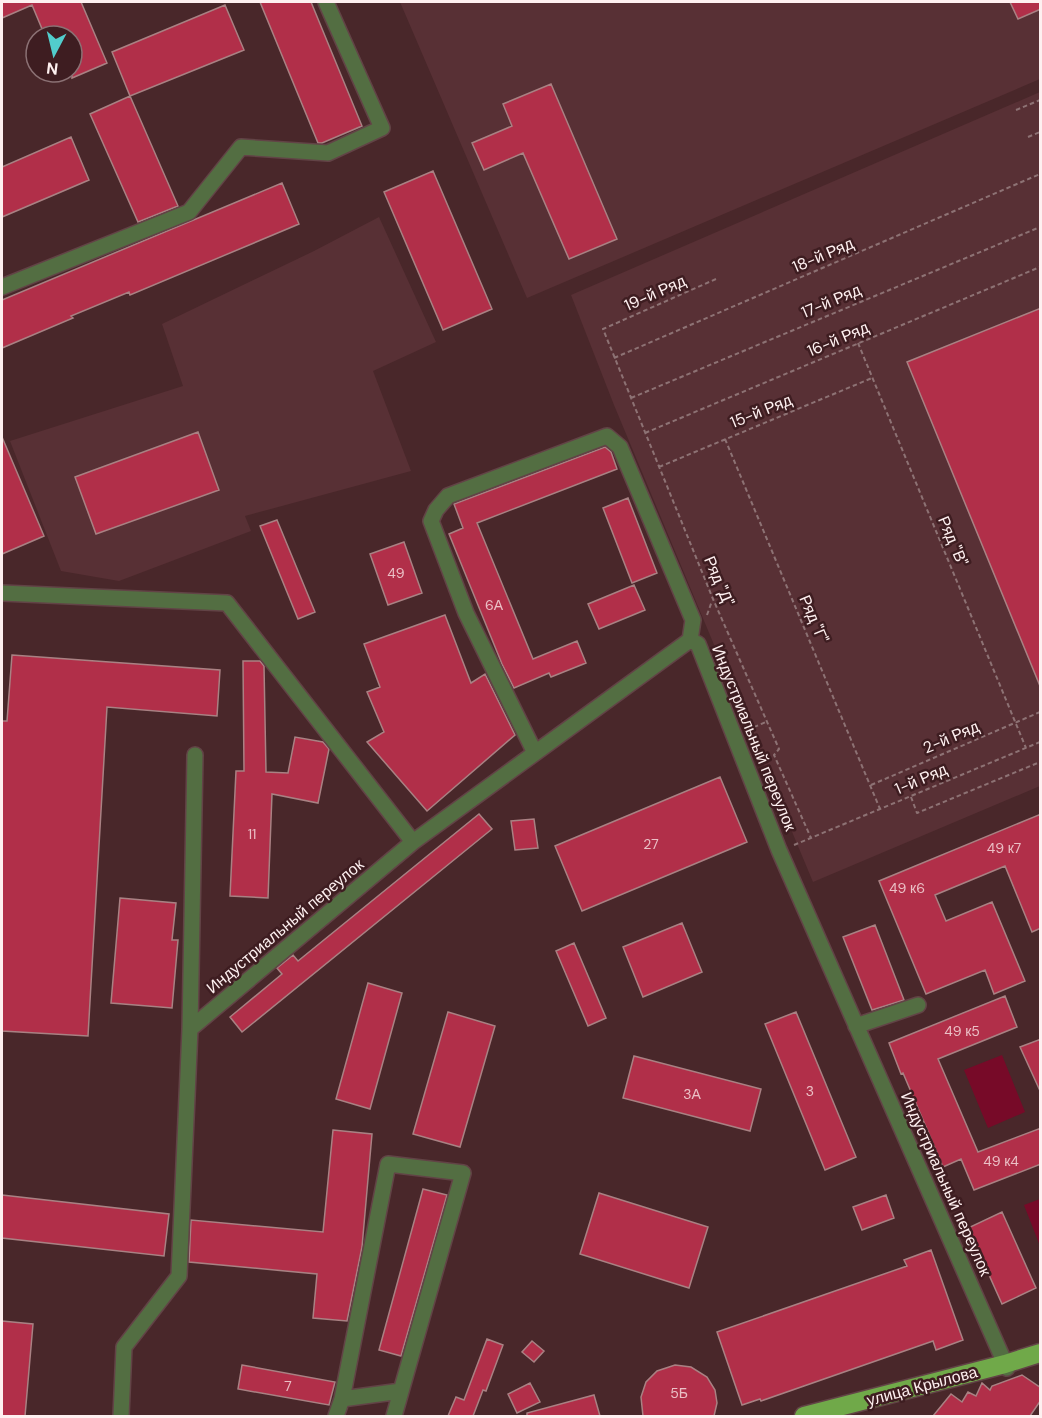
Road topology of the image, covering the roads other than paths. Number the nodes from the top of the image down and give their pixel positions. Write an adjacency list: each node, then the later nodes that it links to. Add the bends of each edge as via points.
1 (326, 2): 2 (street, via 382,129 328,153 241,147 189,212)
2 (2, 287)
3 (2, 593): 7 (street, via 226,603)
4 (690, 640): 5 (street, Индустриальный переулок); 5 (street, via 693,620 620,447 608,436 448,496 431,521 466,613); 9 (street, Индустриальный переулок, via 698,644 779,850)
5 (536, 753): 7 (street, Индустриальный переулок)
6 (195, 755): 10 (street)
7 (414, 842): 10 (street, Индустриальный переулок)
8 (918, 1005): 9 (street)
9 (856, 1026): 12 (street, Индустриальный переулок)
10 (190, 1029): 15 (street, via 179,1276 124,1347)
11 (1041, 1355): 12 (main road, улица Крылова)
12 (1006, 1366): 18 (main road, улица Крылова); 19 (main road)
13 (401, 1391): 14 (street); 14 (street, via 463,1173 388,1164); 17 (street)
14 (342, 1399): 16 (street)
15 (121, 1416)
16 (336, 1416)
17 (394, 1416)
18 (804, 1416)
19 (824, 1416)

